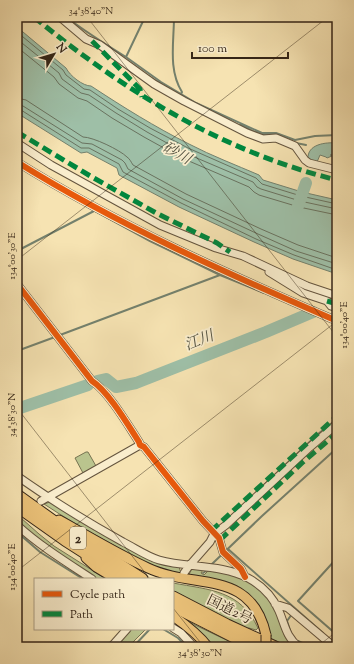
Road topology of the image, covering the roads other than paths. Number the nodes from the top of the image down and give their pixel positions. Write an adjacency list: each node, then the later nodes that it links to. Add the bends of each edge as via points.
1 (60, 17): 4 (street, via 86,39 100,45 154,84 184,101 247,133 263,139 276,138 295,146 309,163)
2 (17, 143): 5 (street, via 160,225)
3 (17, 162): 9 (street, via 138,230 222,271)
4 (337, 170)
5 (265, 266): 7 (street, via 307,286); 8 (street, via 268,271 303,293 327,301)
6 (17, 284): 11 (street, via 101,388)
7 (337, 296)
8 (337, 308)
9 (337, 321)
10 (337, 424): 17 (street)
11 (140, 445): 14 (street); 17 (street, via 144,446)
12 (17, 476): 14 (street)
13 (17, 495): 15 (highway, 2)
14 (45, 499): 19 (street, via 158,560)
15 (20, 509): 18 (highway, 2); 25 (highway, 2); 37 (main road, bridge, via 148,568 167,575 231,588 246,598 259,613 264,625)
16 (17, 525): 22 (street, via 53,554)
17 (214, 534): 19 (street); 21 (street, via 220,540 224,553 241,569)
18 (65, 540): 23 (main road, via 96,567); 24 (highway, 2)
19 (189, 566): 20 (street); 21 (street, via 224,570)
20 (184, 572)
21 (245, 577): 27 (street, via 262,589)
22 (90, 578)
23 (114, 578)
24 (124, 578)
25 (140, 578)
26 (174, 598): 38 (highway, 国道2号)
27 (275, 604): 32 (street, via 288,608); 39 (street, via 289,637)
28 (174, 607): 36 (highway, 国道2号)
29 (174, 617): 35 (main road, via 188,626)
30 (174, 629): 34 (street)
31 (127, 630): 33 (street)
32 (333, 646)
33 (110, 647)
34 (194, 647)
35 (208, 647)
36 (254, 647)
37 (266, 647)
38 (275, 647)
39 (299, 647)

